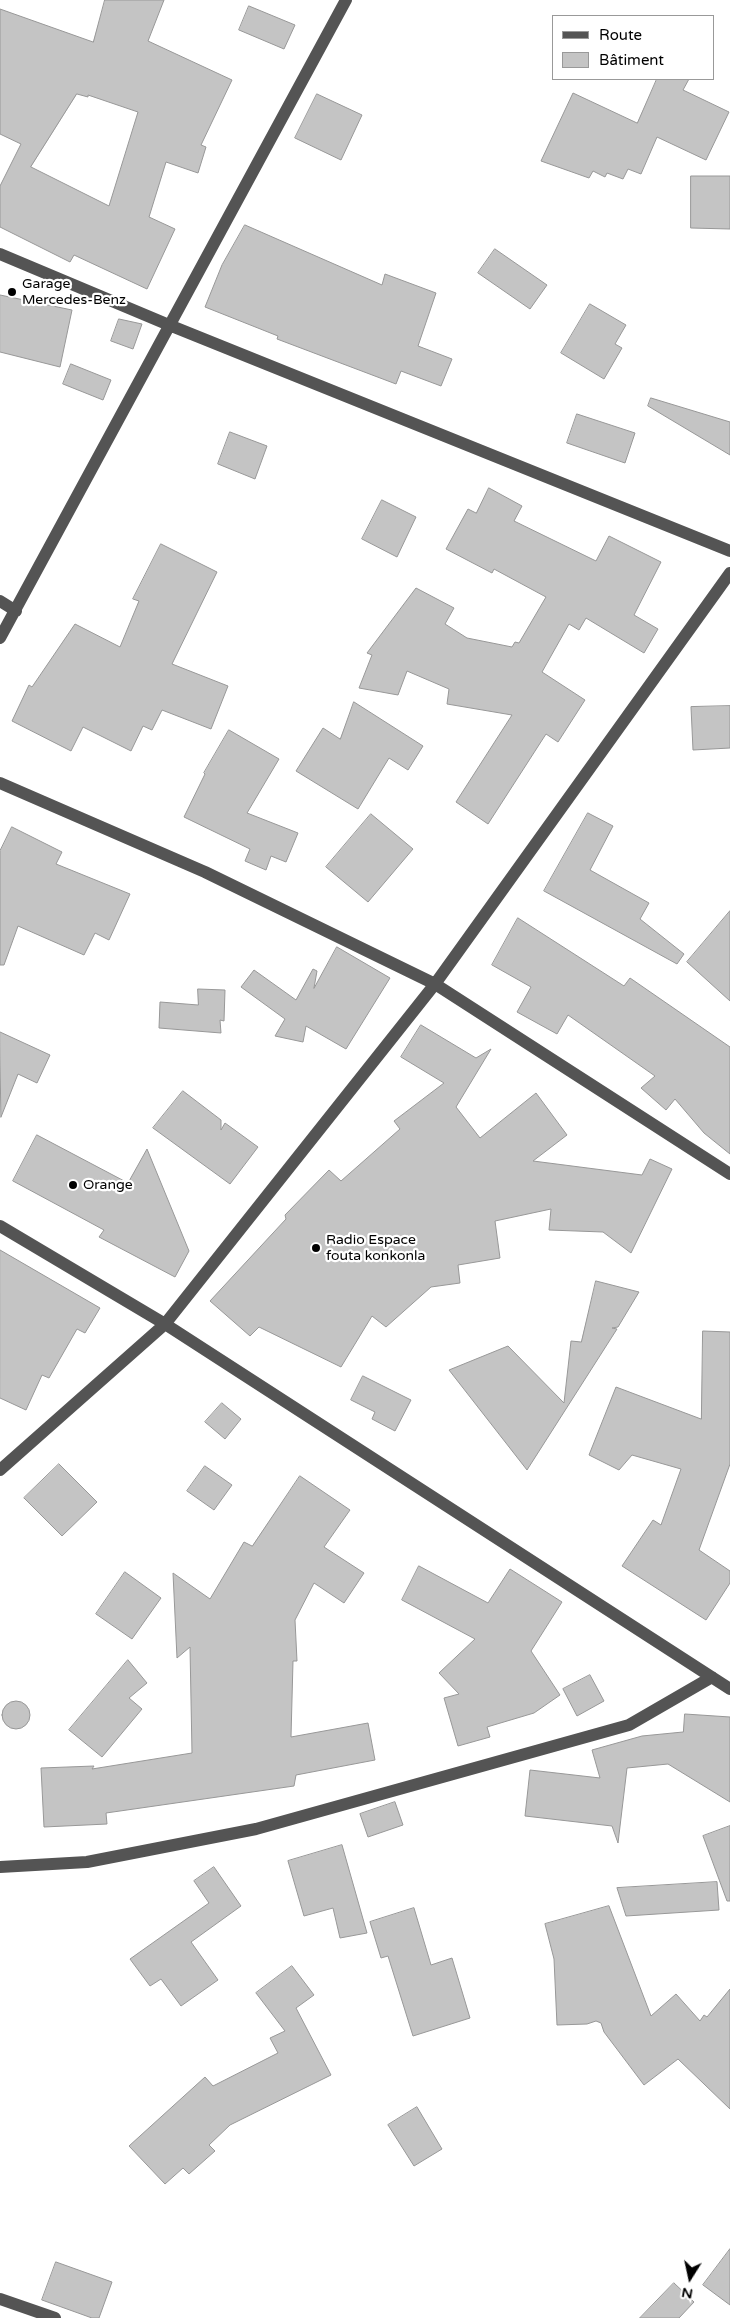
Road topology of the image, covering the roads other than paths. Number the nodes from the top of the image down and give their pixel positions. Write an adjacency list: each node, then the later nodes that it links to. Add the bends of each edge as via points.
1 (346, 0): 3 (street)
2 (0, 254): 3 (street)
3 (169, 325): 4 (street); 7 (street)
4 (730, 550)
5 (730, 573): 10 (street)
6 (0, 602): 7 (street)
7 (16, 610): 8 (street)
8 (0, 638)
9 (0, 783): 10 (street, via 205,872)
10 (435, 984): 11 (street); 13 (street)
11 (730, 1174)
12 (0, 1226): 13 (street)
13 (165, 1324): 14 (street); 15 (street)
14 (0, 1470)
15 (712, 1677): 16 (street); 17 (street, via 628,1725 256,1829 87,1862)
16 (730, 1689)
17 (0, 1867)
18 (0, 2299): 19 (street)
19 (55, 2318)

